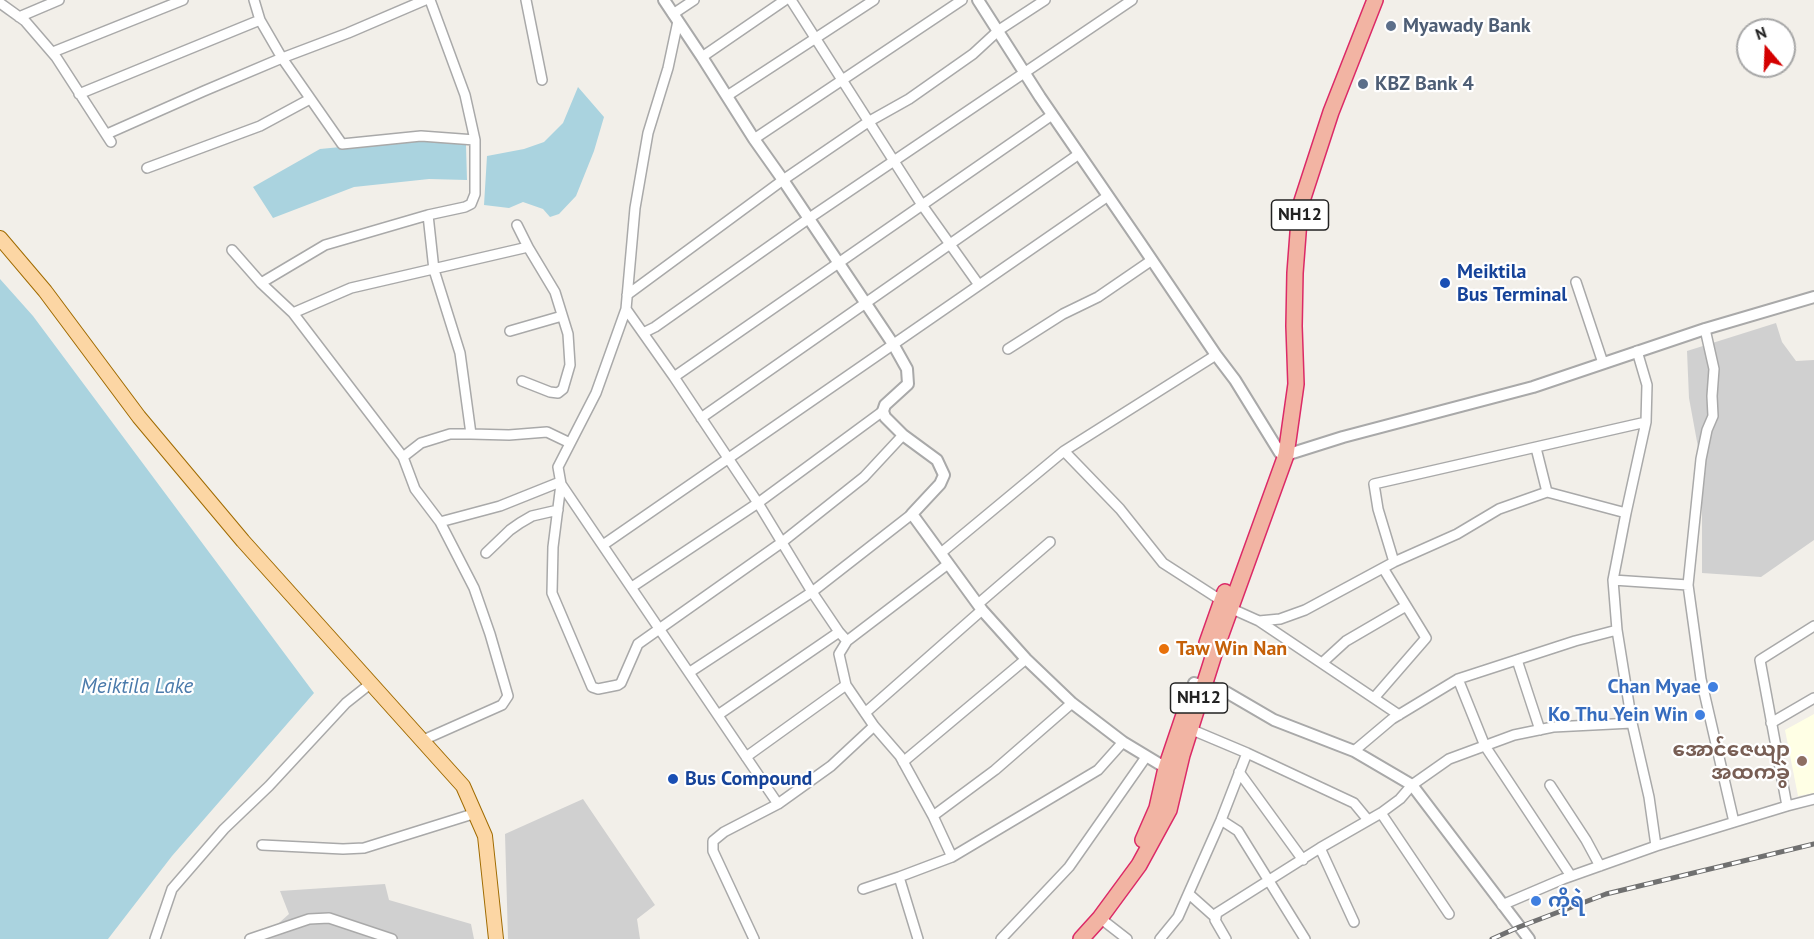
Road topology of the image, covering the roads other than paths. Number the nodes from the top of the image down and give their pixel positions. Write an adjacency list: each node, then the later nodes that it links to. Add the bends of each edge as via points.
1 (59, 0): 17 (street)
2 (183, 0): 22 (street)
3 (254, 0): 19 (street)
4 (427, 0): 24 (street); 34 (street, via 465,95)
5 (526, 0): 26 (street)
6 (664, 0): 18 (street)
7 (694, 0): 18 (street)
8 (785, 0): 23 (street)
9 (791, 0): 21 (street)
10 (874, 0): 21 (street)
11 (962, 0): 27 (street)
12 (978, 0): 20 (street)
13 (1045, 0): 20 (street)
14 (1132, 0): 25 (street)
15 (1375, 0): 77 (highway, NH12, via 1331,112 1300,207 1295,273 1296,384)
16 (0, 3): 17 (street)
17 (19, 16): 22 (street)
18 (675, 17): 23 (street); 54 (street, via 668,68 648,133 635,208)
19 (260, 20): 24 (street); 28 (street)
20 (999, 30): 25 (street); 32 (street, via 937,80)
21 (815, 39): 27 (street); 29 (street)
22 (53, 52): 28 (street)
23 (702, 57): 29 (street)
24 (282, 58): 28 (street, via 109,138); 30 (street)
25 (1025, 73): 31 (street); 36 (street)
26 (542, 80)
27 (841, 80): 32 (street); 33 (street)
28 (79, 94)
29 (727, 96): 33 (street)
30 (310, 99): 34 (street, via 342,144 421,136); 37 (street, via 260,126)
31 (1052, 115): 35 (street); 40 (street)
32 (868, 122): 36 (street); 38 (street)
33 (754, 139): 38 (street)
34 (475, 140): 41 (street, via 475,194 471,204)
35 (1079, 154): 39 (street); 45 (street)
36 (893, 161): 40 (street); 42 (street)
37 (147, 168)
38 (783, 180): 42 (street); 54 (street)
39 (1108, 196): 48 (street); 53 (street)
40 (922, 205): 45 (street); 49 (street)
41 (428, 215): 50 (street); 52 (street, via 325,245)
42 (808, 219): 49 (street); 62 (street)
43 (517, 225): 46 (street)
44 (0, 238): 114 (main road, via 45,291 139,417)
45 (951, 245): 53 (street); 56 (street)
46 (528, 247): 50 (street); 59 (street, via 555,292)
47 (232, 250): 52 (street)
48 (1152, 260): 64 (street); 66 (street)
49 (839, 263): 56 (street); 68 (street)
50 (434, 270): 58 (street, via 351,288); 73 (street, via 460,353)
51 (1576, 282): 67 (street)
52 (261, 283): 58 (street)
53 (979, 285): 63 (street)
54 (627, 295): 57 (street)
55 (1814, 297): 60 (street)
56 (866, 303): 63 (street); 71 (street)
57 (626, 309): 62 (street); 75 (street, via 596,393)
58 (293, 313): 79 (street)
59 (562, 316): 61 (street); 69 (street, via 570,365 563,389 550,392)
60 (1705, 329): 65 (street); 97 (street, via 1714,369 1713,417 1701,459)
61 (510, 331)
62 (643, 333): 68 (street)
63 (893, 344): 70 (street, via 908,369 908,384); 80 (street)
64 (1008, 350)
65 (1636, 351): 67 (street); 72 (street, via 1647,385)
66 (1216, 355): 77 (street); 78 (street)
67 (1604, 363): 77 (street, via 1533,387)
68 (674, 377): 71 (street)
69 (522, 381)
70 (883, 411): 74 (street); 83 (street)
71 (700, 418): 80 (street)
72 (1646, 422): 76 (street); 85 (street)
73 (471, 434): 75 (street, via 547,432); 79 (street, via 450,434 421,442)
74 (903, 435): 86 (street, via 937,460 944,475); 89 (street, via 864,477)
75 (570, 443): 81 (street, via 558,467)
76 (1536, 448): 82 (street); 93 (street, via 1374,484)
77 (1284, 450): 100 (highway, NH12)
78 (1064, 451): 91 (street); 100 (street, via 1120,509 1163,563)
79 (403, 457): 87 (street, via 415,489)
80 (728, 458): 83 (street); 90 (street)
81 (561, 483): 84 (street); 87 (street, via 500,506); 90 (street)
82 (1547, 492): 85 (street); 93 (street, via 1499,509 1457,534)
83 (758, 503): 89 (street); 98 (street)
84 (558, 510): 92 (street, via 520,523); 105 (street, via 552,547 552,593 592,687 621,683 638,644)
85 (1626, 513): 96 (street)
86 (912, 514): 91 (street); 99 (street)
87 (440, 522): 128 (street, via 474,588 508,696 502,705)
88 (1050, 542): 102 (street)
89 (781, 543): 99 (street); 105 (street)
90 (603, 545): 98 (street)
91 (941, 553): 94 (street)
92 (486, 554)
93 (1394, 562): 95 (street)
94 (948, 564): 102 (street); 108 (street)
95 (1383, 568): 101 (street); 103 (street, via 1305,610)
96 (1613, 580): 97 (street); 106 (street)
97 (1688, 585): 148 (street, via 1701,679)
98 (632, 587): 105 (street)
99 (812, 592): 107 (street); 112 (street)
100 (1226, 604): 103 (street); 116 (highway, NH12)
101 (1406, 606): 111 (street, via 1346,641); 117 (street, via 1426,638)
102 (980, 608): 109 (street); 120 (street)
103 (1259, 621): 111 (street)
104 (1814, 626): 124 (street, via 1760,660)
105 (659, 629): 112 (street)
106 (1617, 630): 110 (street); 123 (street)
107 (839, 632): 108 (street); 121 (street)
108 (847, 641): 115 (street, via 839,654)
109 (1026, 659): 119 (street); 135 (street)
110 (1517, 660): 113 (street); 127 (street)
111 (1322, 663): 117 (street)
112 (690, 672): 121 (street)
113 (1458, 680): 122 (street); 130 (street)
114 (370, 684): 128 (main road); 166 (street, via 346,703 224,829 172,889)
115 (846, 684): 120 (street); 133 (street)
116 (1199, 684): 126 (highway, NH12); 131 (street, via 1226,692 1274,720); 136 (highway, NH12)
117 (1374, 698): 122 (street)
118 (1814, 698): 124 (street)
119 (1072, 703): 129 (street); 145 (street, via 995,770)
120 (864, 713): 125 (street)
121 (718, 715): 133 (street)
122 (1399, 715): 131 (street)
123 (1632, 723): 127 (street); 150 (street)
124 (1772, 723): 142 (street)
125 (874, 726): 135 (street); 141 (street, via 831,766)
126 (1190, 729): 132 (street); 136 (highway, NH12)
127 (1540, 730): 130 (street)
128 (421, 741): 143 (main road, via 463,786)
129 (1123, 742): 134 (street); 152 (street, via 1098,770)
130 (1485, 746): 138 (street, via 1449,759); 155 (street)
131 (1354, 751): 138 (street)
132 (1247, 753): 137 (street); 147 (street, via 1354,803)
133 (746, 757): 141 (street)
134 (1146, 757): 136 (street); 172 (street, via 1069,867)
135 (903, 762): 145 (street)
136 (1172, 771): 162 (highway, NH12, via 1169,810 1139,865); 165 (highway, NH12, via 1143,840 1094,912)
137 (1239, 772): 146 (street); 153 (street)
138 (1412, 785): 144 (street); 160 (street)
139 (1550, 785): 154 (street)
140 (1814, 799): 142 (street)
141 (778, 804): 170 (street, via 713,841 713,851)
142 (1787, 806): 148 (street)
143 (476, 813): 149 (street, via 364,848); 169 (main road, via 485,836)
144 (1381, 813): 147 (street); 161 (street)
145 (933, 816): 152 (street)
146 (1221, 820): 157 (street, via 1238,831); 159 (street)
147 (1368, 820): 151 (street)
148 (1734, 822): 150 (street)
149 (262, 845)
150 (1656, 846): 154 (street)
151 (1320, 848): 153 (street); 164 (street)
152 (952, 857): 156 (street)
153 (1303, 860): 157 (street)
154 (1600, 866): 155 (street)
155 (1570, 876): 160 (street)
156 (899, 878): 158 (street); 171 (street)
157 (1270, 880): 163 (street); 176 (street)
158 (863, 889)
159 (1189, 894): 163 (street); 174 (street, via 1178,917)
160 (1502, 905): 177 (street)
161 (1449, 914)
162 (1100, 918): 165 (highway, NH12); 173 (street)
163 (1216, 918): 175 (street)
164 (1354, 922)
165 (1082, 938)
166 (155, 939)
167 (250, 939): 168 (street, via 309,919 329,918)
168 (392, 939)
169 (496, 939)
170 (754, 939)
171 (918, 939)
172 (1001, 939)
173 (1127, 939)
174 (1160, 939)
175 (1226, 939)
176 (1305, 939)
177 (1529, 939)

